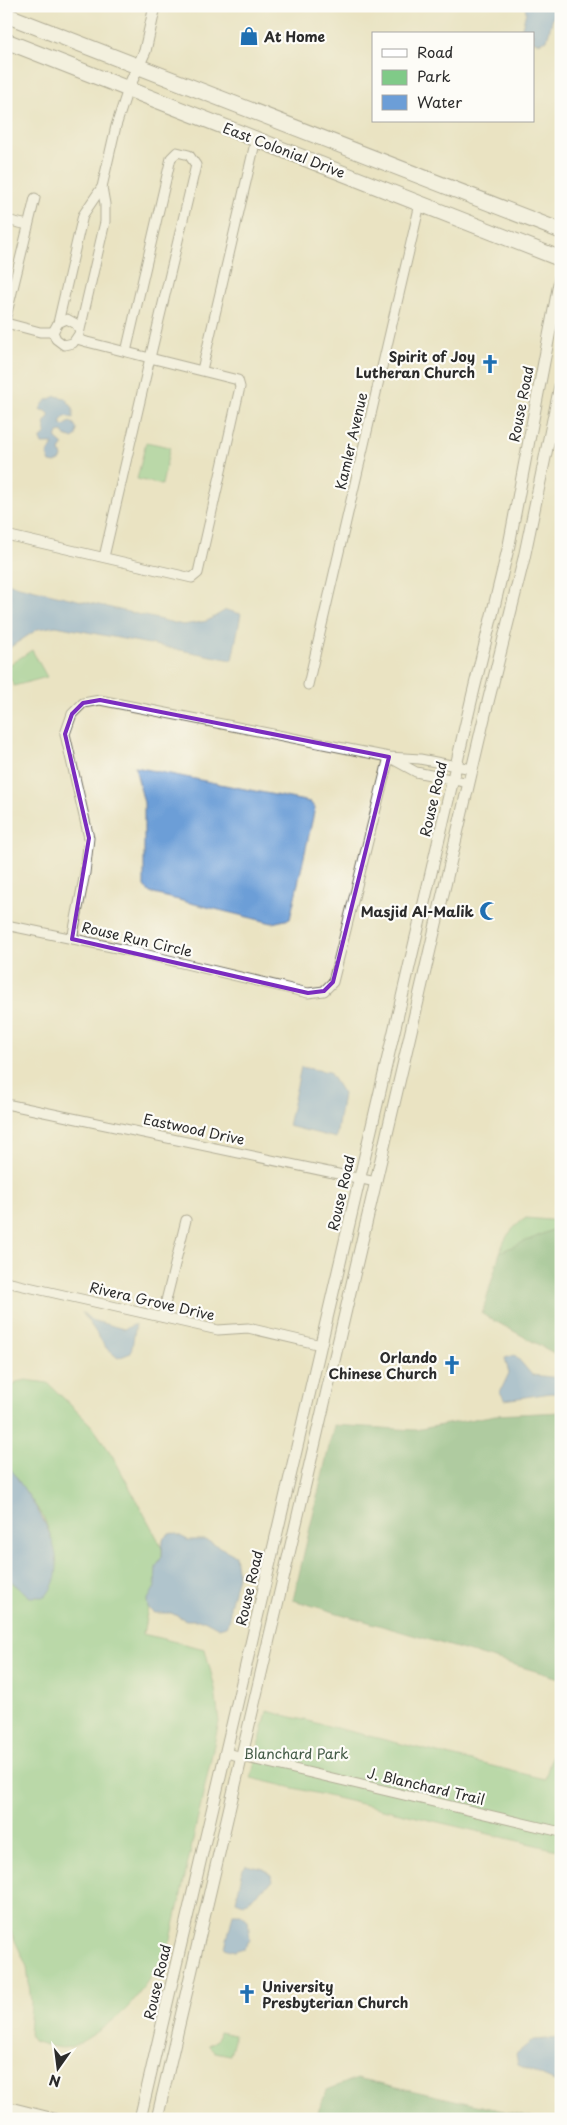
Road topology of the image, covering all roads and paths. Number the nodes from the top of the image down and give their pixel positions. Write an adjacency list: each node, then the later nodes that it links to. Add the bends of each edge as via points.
1 (155, 6): 4 (street)
2 (6, 15): 4 (highway, East Colonial Drive)
3 (6, 41): 5 (highway, East Colonial Drive)
4 (138, 66): 5 (street); 12 (highway, East Colonial Drive)
5 (128, 89): 6 (highway, East Colonial Drive); 7 (street)
6 (256, 139): 9 (highway, East Colonial Drive); 23 (street)
7 (102, 187): 17 (street, via 83,215); 18 (street, via 104,222)
8 (34, 198): 11 (street)
9 (420, 204): 13 (highway, East Colonial Drive); 27 (street, Kamler Avenue)
10 (6, 220): 11 (street)
11 (28, 225): 15 (street)
12 (561, 231)
13 (561, 259)
14 (561, 273): 30 (street, Rouse Road, via 509,546)
15 (6, 317)
16 (6, 323): 19 (street)
17 (58, 323): 18 (street, via 67,319); 19 (street)
18 (79, 329): 20 (street)
19 (53, 332): 20 (street, via 56,340 64,344 69,345)
20 (77, 339): 21 (street)
21 (126, 352): 22 (street); 22 (street, via 171,158 177,152 189,155 196,165)
22 (150, 358): 23 (street); 26 (street)
23 (202, 370): 26 (street, via 234,377 240,387 198,572 192,578)
24 (561, 381): 31 (street, via 528,539)
25 (6, 535): 26 (street)
26 (104, 557)
27 (308, 685)
28 (389, 757): 29 (street, Rouse Run Circle); 32 (street, Rouse Run Circle); 36 (street, Rouse Run Circle, via 333,982 324,991 308,993); 36 (street, Rouse Run Circle, via 100,700 84,703 72,714 65,734 89,838)
29 (420, 759): 30 (street, Rouse Run Circle); 32 (street)
30 (456, 766): 31 (street, Rouse Run Circle); 33 (street, Rouse Road)
31 (472, 769): 34 (street)
32 (416, 772): 33 (street, Rouse Run Circle)
33 (452, 780): 34 (street, Rouse Run Circle); 38 (street, Rouse Road)
34 (469, 783): 39 (street)
35 (6, 925): 36 (street)
36 (72, 940)
37 (6, 1104): 38 (street, Eastwood Drive)
38 (360, 1178): 39 (street, Eastwood Drive); 43 (street, Rouse Road)
39 (376, 1182): 45 (street)
40 (186, 1220): 42 (street)
41 (6, 1282): 42 (street, Rivera Grove Drive)
42 (162, 1317): 43 (street, Rivera Grove Drive, via 218,1330 248,1328)
43 (321, 1345): 44 (street, Rouse Road)
44 (226, 1753): 45 (street, J. Blanchard Trail); 49 (street, Rouse Road)
45 (242, 1757): 46 (street, J. Blanchard Trail); 50 (street)
46 (561, 1832)
47 (6, 2107): 48 (street)
48 (54, 2119)
49 (140, 2119)
50 (157, 2119)

